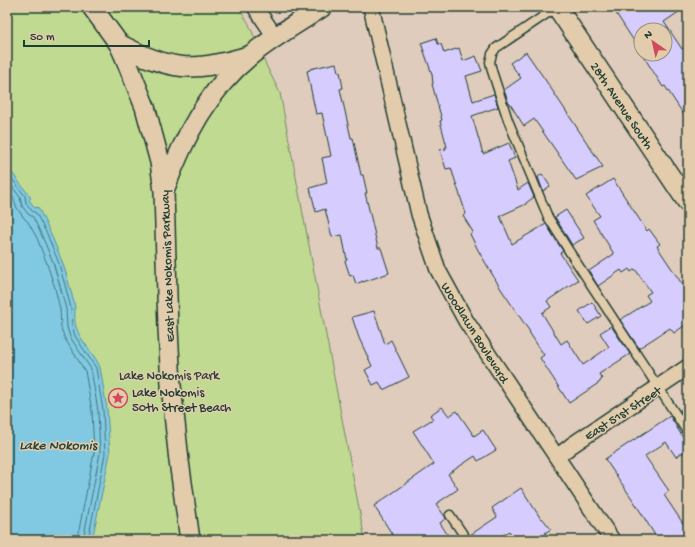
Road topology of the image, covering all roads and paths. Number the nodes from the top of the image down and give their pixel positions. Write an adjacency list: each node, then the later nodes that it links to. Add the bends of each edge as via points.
1 (92, 7): 7 (street, East Lake Nokomis Parkway)
2 (255, 7): 6 (street)
3 (322, 7): 6 (street)
4 (371, 7): 14 (street, Woodlawn Boulevard, via 419,214 433,258 466,321)
5 (557, 7): 10 (street, 28th Avenue South); 12 (lane, via 496,48 490,62 492,71 508,120 548,217)
6 (276, 38): 8 (street)
7 (119, 44): 8 (street, via 156,62 184,68 214,66); 9 (street, East Lake Nokomis Parkway, via 152,130)
8 (252, 54): 9 (street, via 220,85 200,112 184,142)
9 (164, 191): 16 (street, East Lake Nokomis Parkway, via 172,391)
10 (688, 203)
11 (688, 367): 12 (street, East 51st Street)
12 (658, 388): 13 (lane); 14 (street, East 51st Street)
13 (688, 433)
14 (557, 457): 18 (street, Woodlawn Boulevard)
15 (450, 515): 17 (lane)
16 (190, 540)
17 (467, 540)
18 (612, 540)

